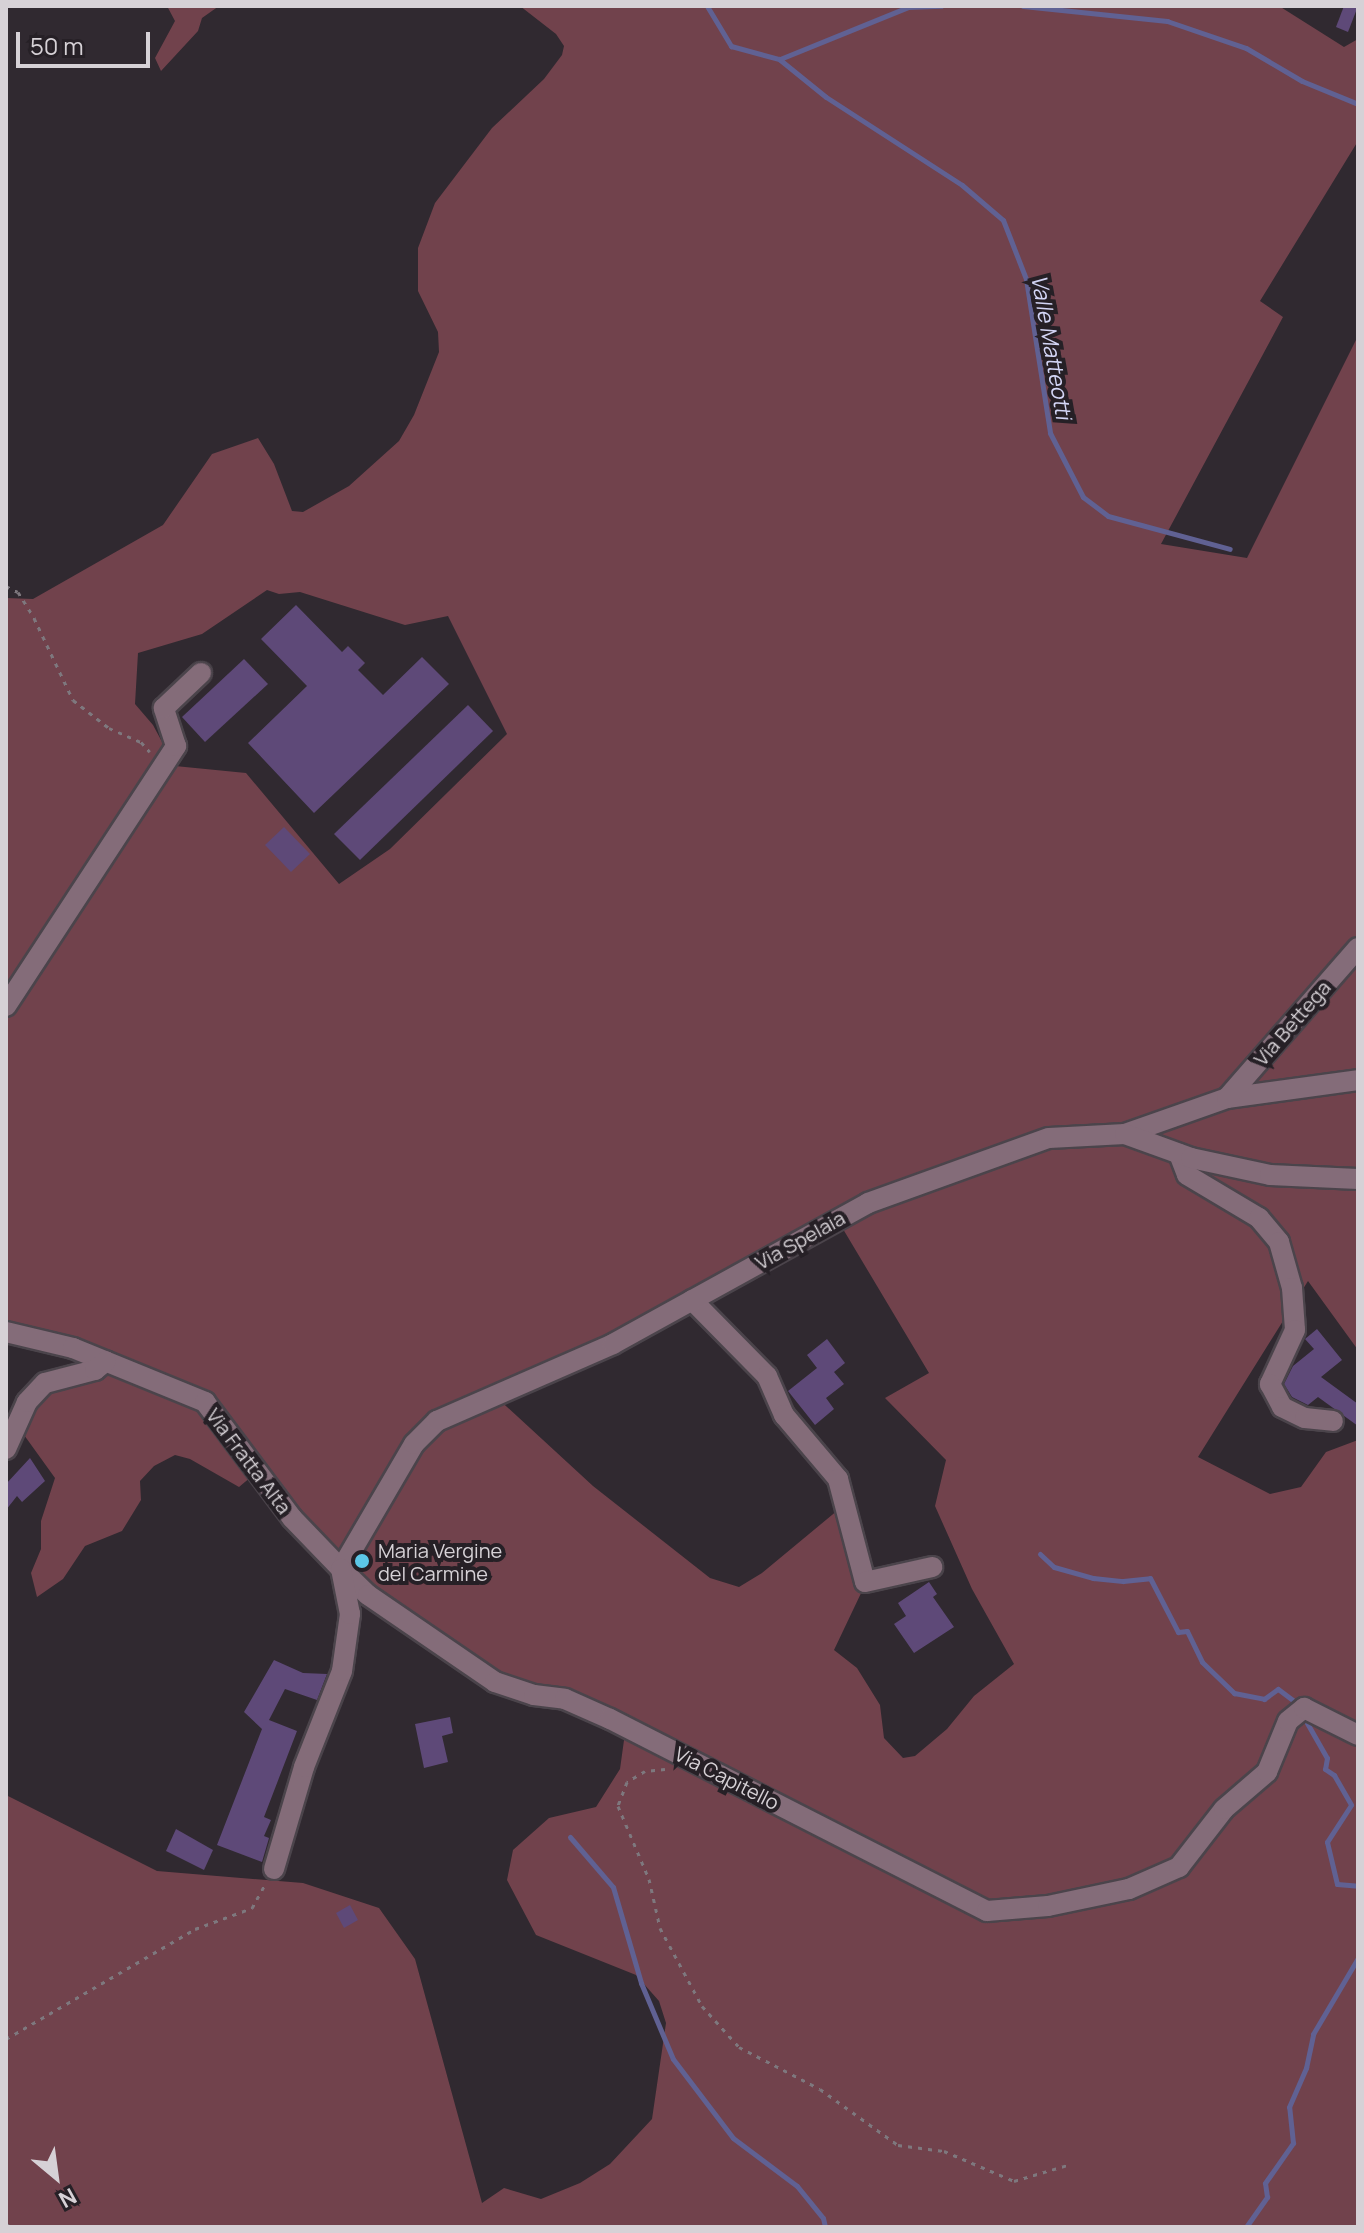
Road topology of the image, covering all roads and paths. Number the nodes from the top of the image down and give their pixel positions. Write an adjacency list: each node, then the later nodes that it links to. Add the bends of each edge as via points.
1 (6, 586): 3 (path, via 18,592 34,618 73,700)
2 (201, 673): 5 (street, via 164,708 176,746)
3 (151, 752)
4 (1358, 948): 7 (street, Via Bettega)
5 (6, 1006)
6 (1358, 1080): 7 (street, Via Bettega)
7 (1227, 1098): 8 (street, Via Bettega)
8 (1125, 1134): 9 (street, Via Spelaia); 11 (street, Via Spelaia, via 1049,1138 868,1203)
9 (1179, 1154): 10 (street, Via Spelaia, via 1270,1175); 14 (street, via 1187,1175 1259,1218 1279,1242 1292,1288 1295,1330 1270,1384 1282,1407 1305,1418)
10 (1358, 1179)
11 (692, 1300): 16 (street, via 767,1376 784,1415 838,1479 865,1582); 17 (street, Via Spelaia, via 613,1344 437,1421 414,1444)
12 (6, 1332): 13 (street, Via Fratta Alta)
13 (106, 1361): 15 (street, via 95,1370 45,1383 27,1402); 17 (street, Via Fratta Alta, via 205,1402 292,1518)
14 (1333, 1421)
15 (6, 1449)
16 (932, 1567)
17 (341, 1569): 18 (street, Via Capitello, via 368,1595 495,1682 565,1699 610,1719 987,1911 1048,1906 1129,1889 1179,1867 1224,1809 1267,1772 1288,1721 1304,1708); 20 (street, via 350,1614 342,1671 304,1767)
18 (1358, 1735)
19 (671, 1769): 22 (path, via 645,1771 627,1782 618,1806 649,1879 660,1928 702,2006 739,2047 820,2089 898,2145 944,2151 1014,2181)
20 (274, 1869): 21 (path, via 252,1908 195,1929)
21 (6, 2039)
22 (1071, 2164)
23 (6, 2214): 24 (path)
24 (8, 2227)

